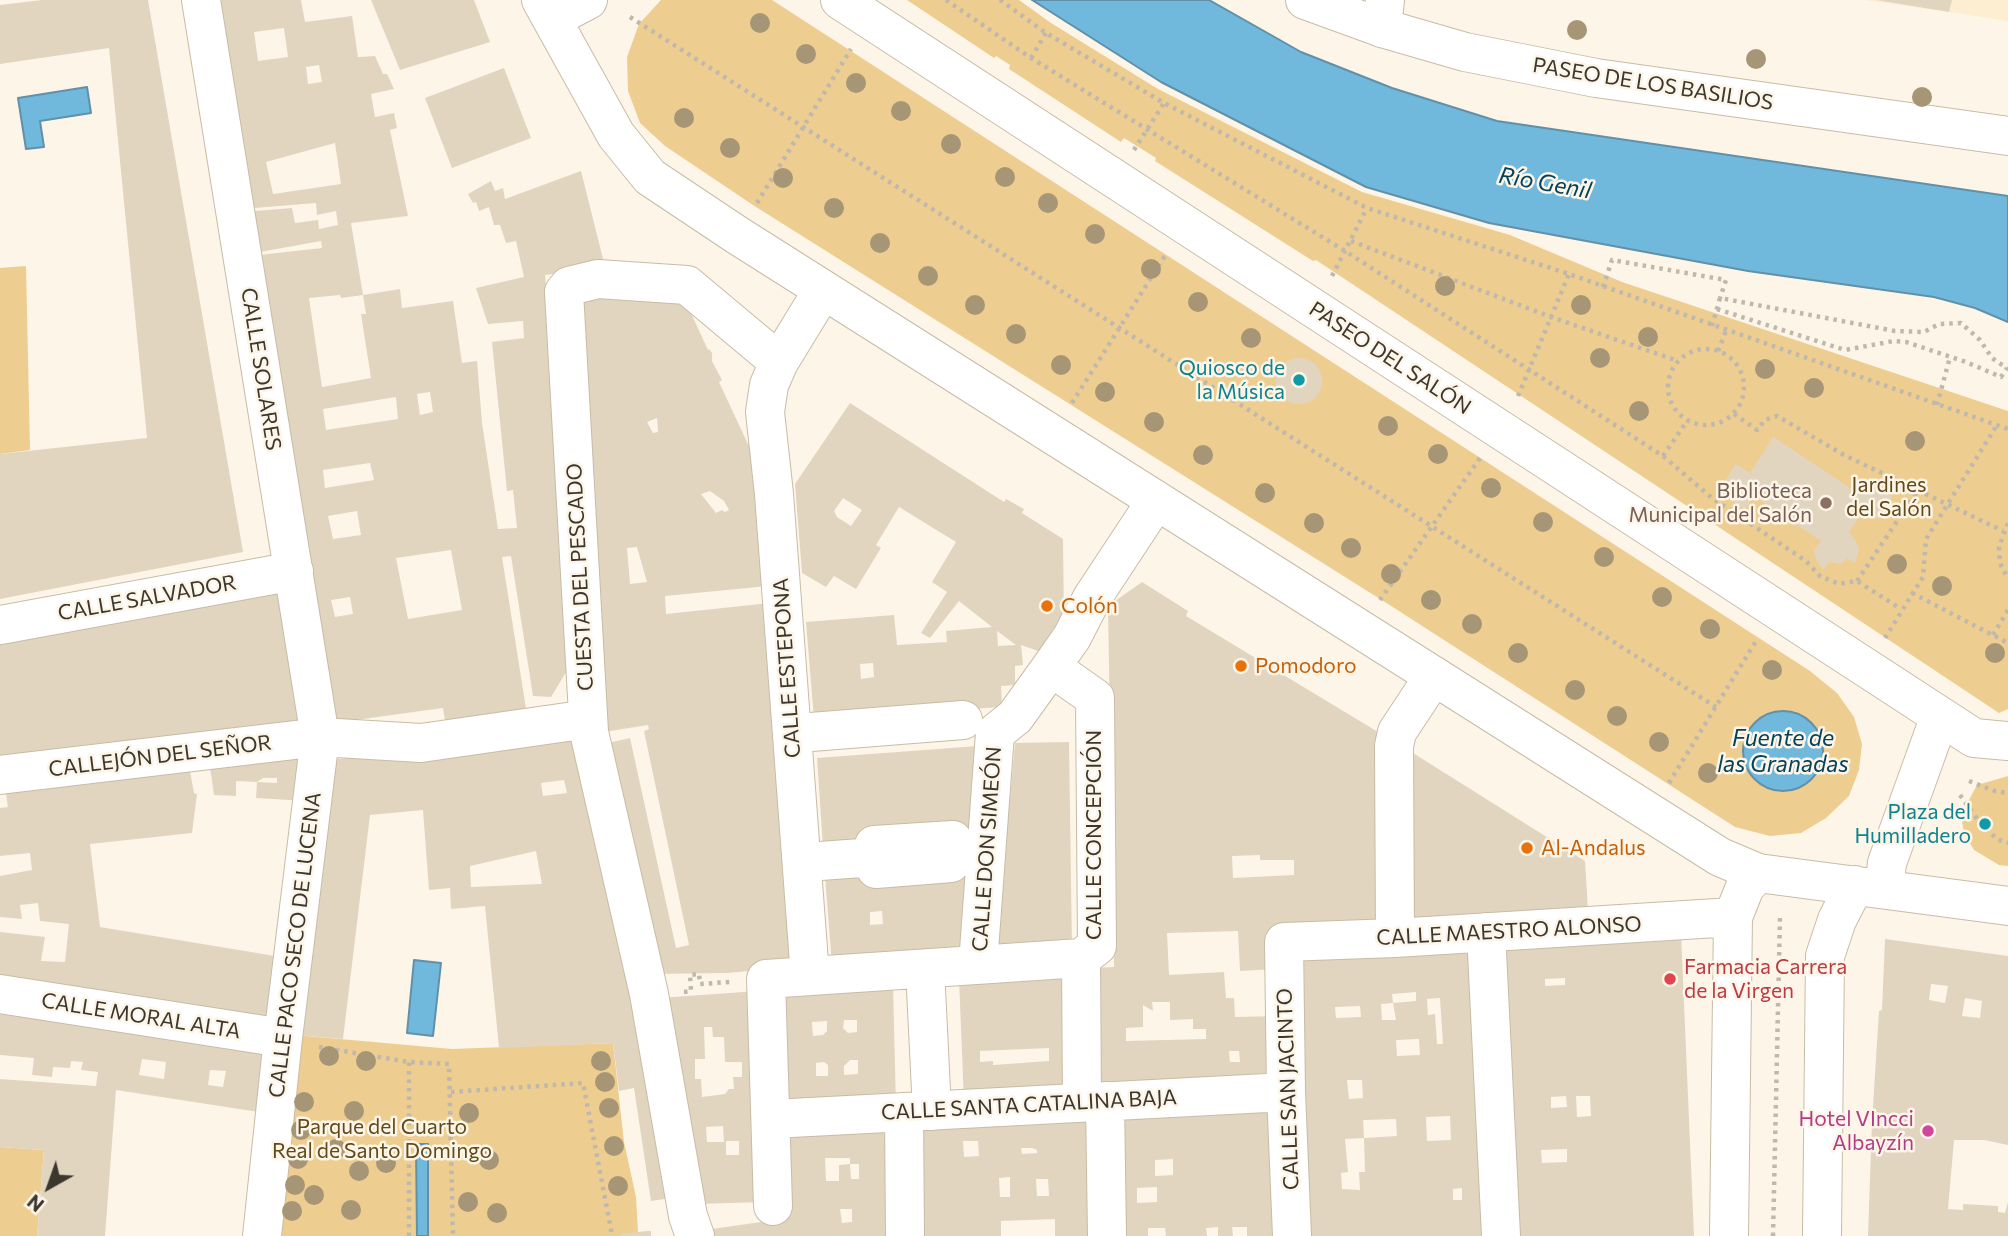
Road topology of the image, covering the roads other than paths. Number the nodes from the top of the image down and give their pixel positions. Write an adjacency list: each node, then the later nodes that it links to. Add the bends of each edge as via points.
1 (201, 0): 11 (street, CALLE SOLARES)
2 (588, 0): 5 (street)
3 (840, 0): 15 (street, PASEO DEL SALÓN)
4 (1305, 0): 6 (street, PASEO DE LOS BASILIOS)
5 (546, 10): 8 (street, via 616,135 650,177)
6 (1384, 14): 7 (street, PASEO DE LOS BASILIOS, via 1465,52 1596,78)
7 (2008, 136)
8 (823, 289): 9 (street, CALLE ESTEPONA); 10 (street)
9 (779, 362): 16 (street, CUESTA DEL PESCADO, via 687,285 598,279 569,286 564,292); 34 (street, CALLE ESTEPONA, via 765,412)
10 (1156, 501): 13 (street, CALLE DON SIMEÓN); 14 (street)
11 (294, 571): 12 (street, CALLE SALVADOR); 19 (street, CALLE SOLARES)
12 (0, 625)
13 (1052, 667): 31 (street, CALLE CONCEPCIÓN, via 1095,698 1097,946); 32 (street, CALLE DON SIMEÓN, via 1015,717 995,733)
14 (1434, 676): 24 (street, via 1720,857); 29 (street, via 1397,732 1394,746)
15 (1940, 716): 20 (street, PASEO DEL SALÓN, via 1973,738); 25 (street, via 1887,863)
16 (588, 719): 19 (street, CUESTA DEL PESCADO, via 421,743); 43 (street, via 649,994)
17 (962, 720): 18 (street)
18 (811, 733)
19 (320, 737): 21 (street, CALLEJÓN DEL SEÑOR); 36 (street, CALLE PACO SECO DE LUCENA)
20 (2008, 741)
21 (0, 775)
22 (952, 852): 23 (street, via 874,845 875,857)
23 (820, 861)
24 (1772, 875): 25 (street); 27 (street, via 1745,887)
25 (1870, 887): 26 (street); 49 (street, via 1837,920 1825,956)
26 (2008, 906)
27 (1734, 917): 28 (street, CALLE MAESTRO ALONSO); 48 (street)
28 (1486, 932): 29 (street, CALLE MAESTRO ALONSO); 47 (street)
29 (1395, 938): 30 (street, CALLE MAESTRO ALONSO)
30 (1284, 942): 37 (street, CALLE SAN JACINTO)
31 (1081, 958): 32 (street); 38 (street, CALLE CONCEPCIÓN)
32 (978, 964): 33 (street)
33 (925, 969): 34 (street); 39 (street)
34 (810, 976): 40 (street, via 766,979)
35 (0, 994): 36 (street, CALLE MORAL ALTA)
36 (301, 1042): 42 (street, CALLE PACO SECO DE LUCENA)
37 (1286, 1091): 38 (street, CALLE SANTA CATALINA BAJA); 46 (street, CALLE SAN JACINTO)
38 (1093, 1102): 39 (street, CALLE SANTA CATALINA BAJA); 45 (street, CALLE CONCEPCIÓN)
39 (918, 1112): 40 (street, CALLE SANTA CATALINA BAJA); 44 (street)
40 (772, 1119): 41 (street)
41 (773, 1206)
42 (262, 1236)
43 (695, 1236)
44 (905, 1236)
45 (1108, 1236)
46 (1292, 1236)
47 (1501, 1236)
48 (1729, 1236)
49 (1822, 1236)

